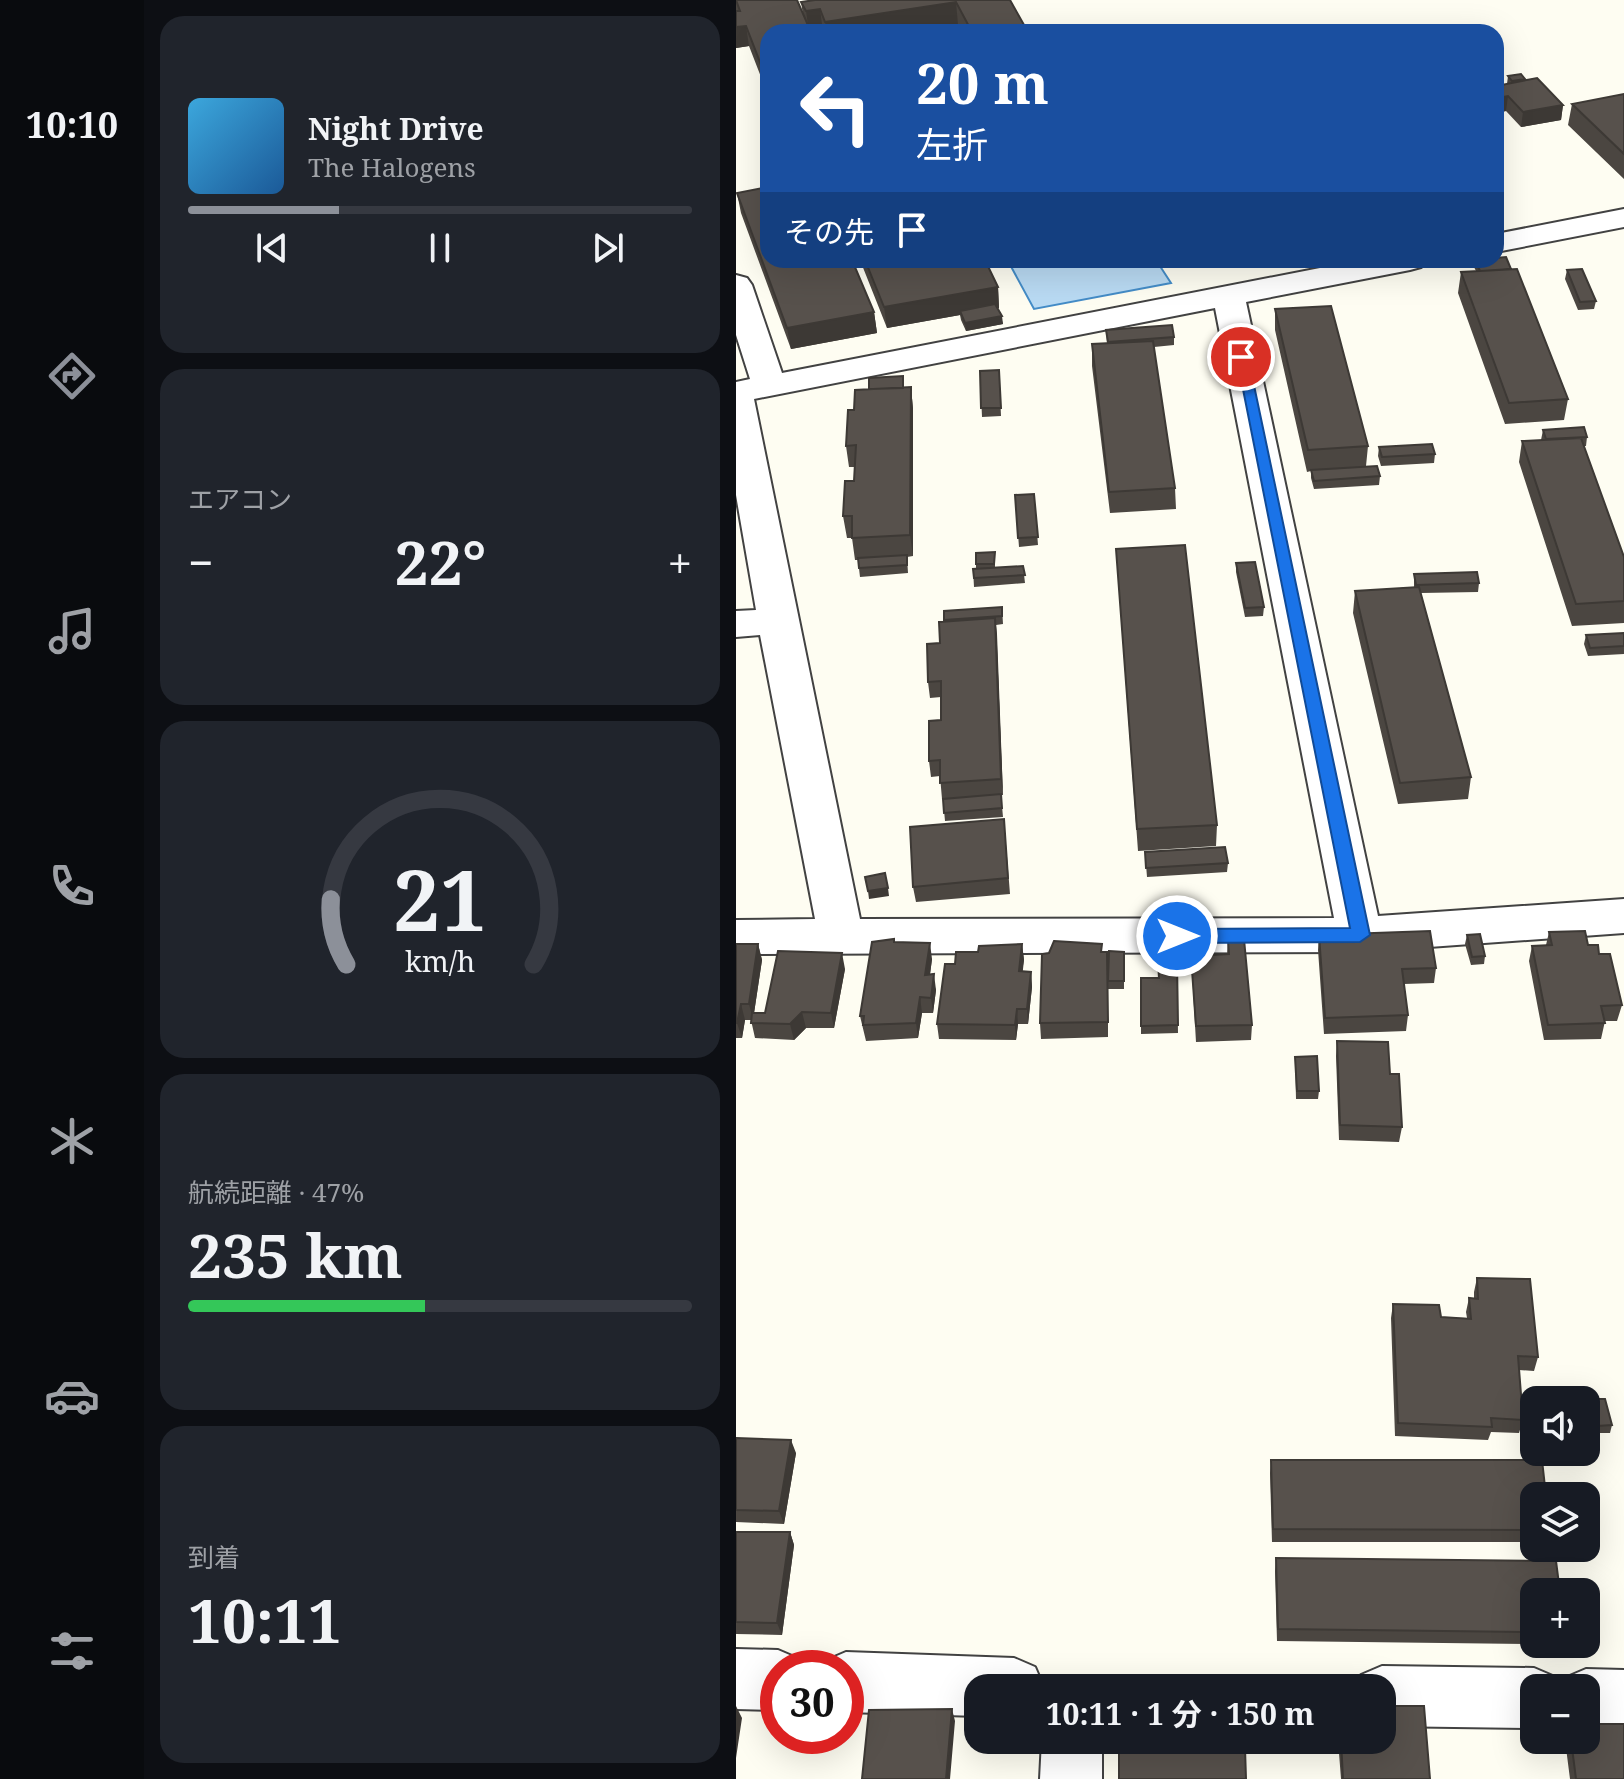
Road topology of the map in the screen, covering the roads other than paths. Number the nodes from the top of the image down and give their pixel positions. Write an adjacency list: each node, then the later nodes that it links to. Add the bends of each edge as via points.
1 (1624, 218): 2 (street)
2 (1504, 241)
3 (1370, 268): 5 (street)
4 (736, 285): 6 (street)
5 (1229, 296): 6 (street); 10 (street)
6 (747, 390): 7 (street)
7 (777, 621): 8 (street); 12 (street)
8 (736, 624)
9 (1624, 916): 10 (street)
10 (1360, 935): 12 (street)
11 (736, 937): 12 (street)
12 (841, 937)
13 (736, 1679): 14 (street)
14 (760, 1680)
15 (864, 1683): 16 (street)
16 (964, 1686)
17 (1396, 1696): 18 (street)
18 (1520, 1698)
19 (1600, 1699): 20 (street)
20 (1624, 1700)
21 (1072, 1754): 22 (street)
22 (1071, 1779)

